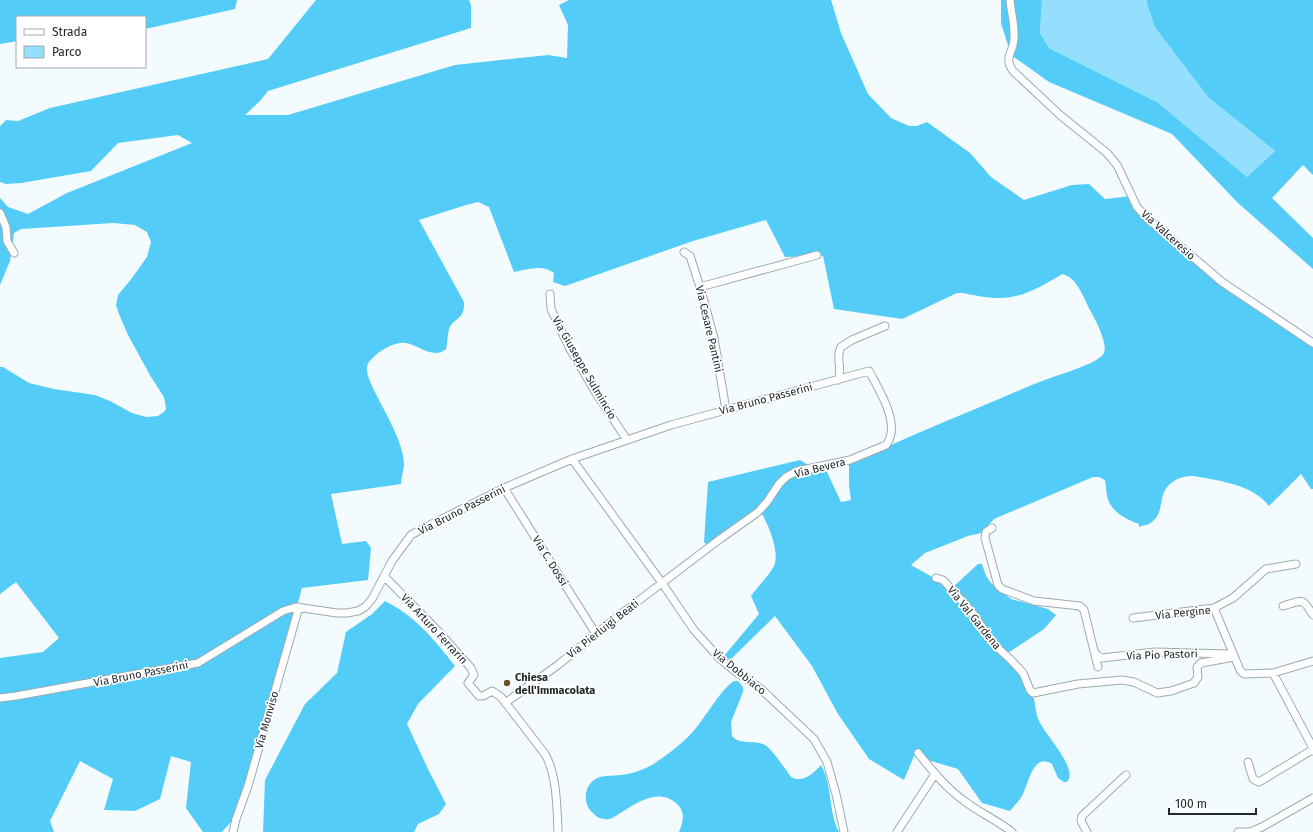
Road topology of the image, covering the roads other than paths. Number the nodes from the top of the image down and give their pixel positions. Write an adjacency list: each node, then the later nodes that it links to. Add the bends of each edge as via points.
1 (1010, 0): 9 (street, Via Valceresio, via 1014,38 1008,64 1013,71 1060,115 1107,153 1116,165 1137,207 1146,217 1222,282)
2 (0, 213): 4 (street, via 6,227 7,241)
3 (684, 252): 6 (street, Via Cesare Pantini, via 690,256)
4 (14, 253)
5 (817, 254): 6 (street)
6 (700, 287): 12 (street, Via Cesare Pantini, via 714,338)
7 (550, 294): 13 (street, Via Giuseppe Sulmincio, via 551,309 570,349)
8 (885, 326): 11 (street, via 841,347 838,356)
9 (1313, 343)
10 (870, 371): 11 (street, Via Bruno Passerini); 20 (street, Via Bevera, via 892,422 890,441 850,460 797,472 786,477 758,512)
11 (838, 380): 12 (street, Via Bruno Passerini)
12 (726, 410): 13 (street, Via Bruno Passerini)
13 (627, 440): 14 (street, Via Bruno Passerini)
14 (572, 459): 15 (street, Via Bruno Passerini); 20 (street, Via Dobbiaco)
15 (504, 488): 18 (street, Via Bruno Passerini, via 412,536 399,550); 26 (street, Via C. Dossi)
16 (992, 528): 27 (street, via 986,532 985,538 998,585 1002,589 1034,601 1080,606 1084,610)
17 (1296, 564): 23 (street, via 1266,569 1233,598)
18 (384, 576): 22 (street, Via Bruno Passerini, via 372,599 358,611 337,613); 33 (street, Via Arturo Ferrarin, via 471,668 474,675 468,683 479,696 492,691)
19 (936, 578): 28 (street, Via Val Gardena, via 943,580 965,604 990,640 1023,673 1033,693 1078,684 1122,680 1134,682 1157,693 1171,691 1194,683 1198,677 1197,667 1201,663)
20 (662, 584): 26 (street, Via Pierluigi Beati); 42 (street, Via Dobbiaco, via 694,630 719,658 761,689 814,739 827,762)
21 (1283, 606): 24 (street, via 1305,602)
22 (299, 607): 32 (street, Via Bruno Passerini, via 283,611 198,663); 40 (street, Via Monviso)
23 (1214, 608): 25 (street, Via Pergine); 28 (street, Via Pergine)
24 (1313, 615)
25 (1133, 618)
26 (596, 634): 33 (street, Via Pierluigi Beati)
27 (1094, 651): 28 (street, Via Pio Pastori, via 1102,658 1155,652); 30 (street)
28 (1233, 656): 31 (street, Via Pergine, via 1244,674)
29 (1313, 661): 31 (street)
30 (1098, 667)
31 (1273, 673): 34 (street)
32 (0, 698)
33 (505, 703): 41 (street, Via Arturo Ferrarin, via 550,763 556,797)
34 (1313, 750): 36 (street, via 1259,782 1253,779)
35 (918, 753): 37 (street)
36 (1248, 762)
37 (934, 774): 43 (street); 44 (street, via 962,799)
38 (1126, 775): 45 (street, via 1082,816 1081,821)
39 (1313, 798): 46 (street, via 1262,827 1250,832)
40 (233, 832)
41 (558, 832)
42 (844, 832)
43 (897, 832)
44 (1012, 832)
45 (1087, 832)
46 (1238, 832)

